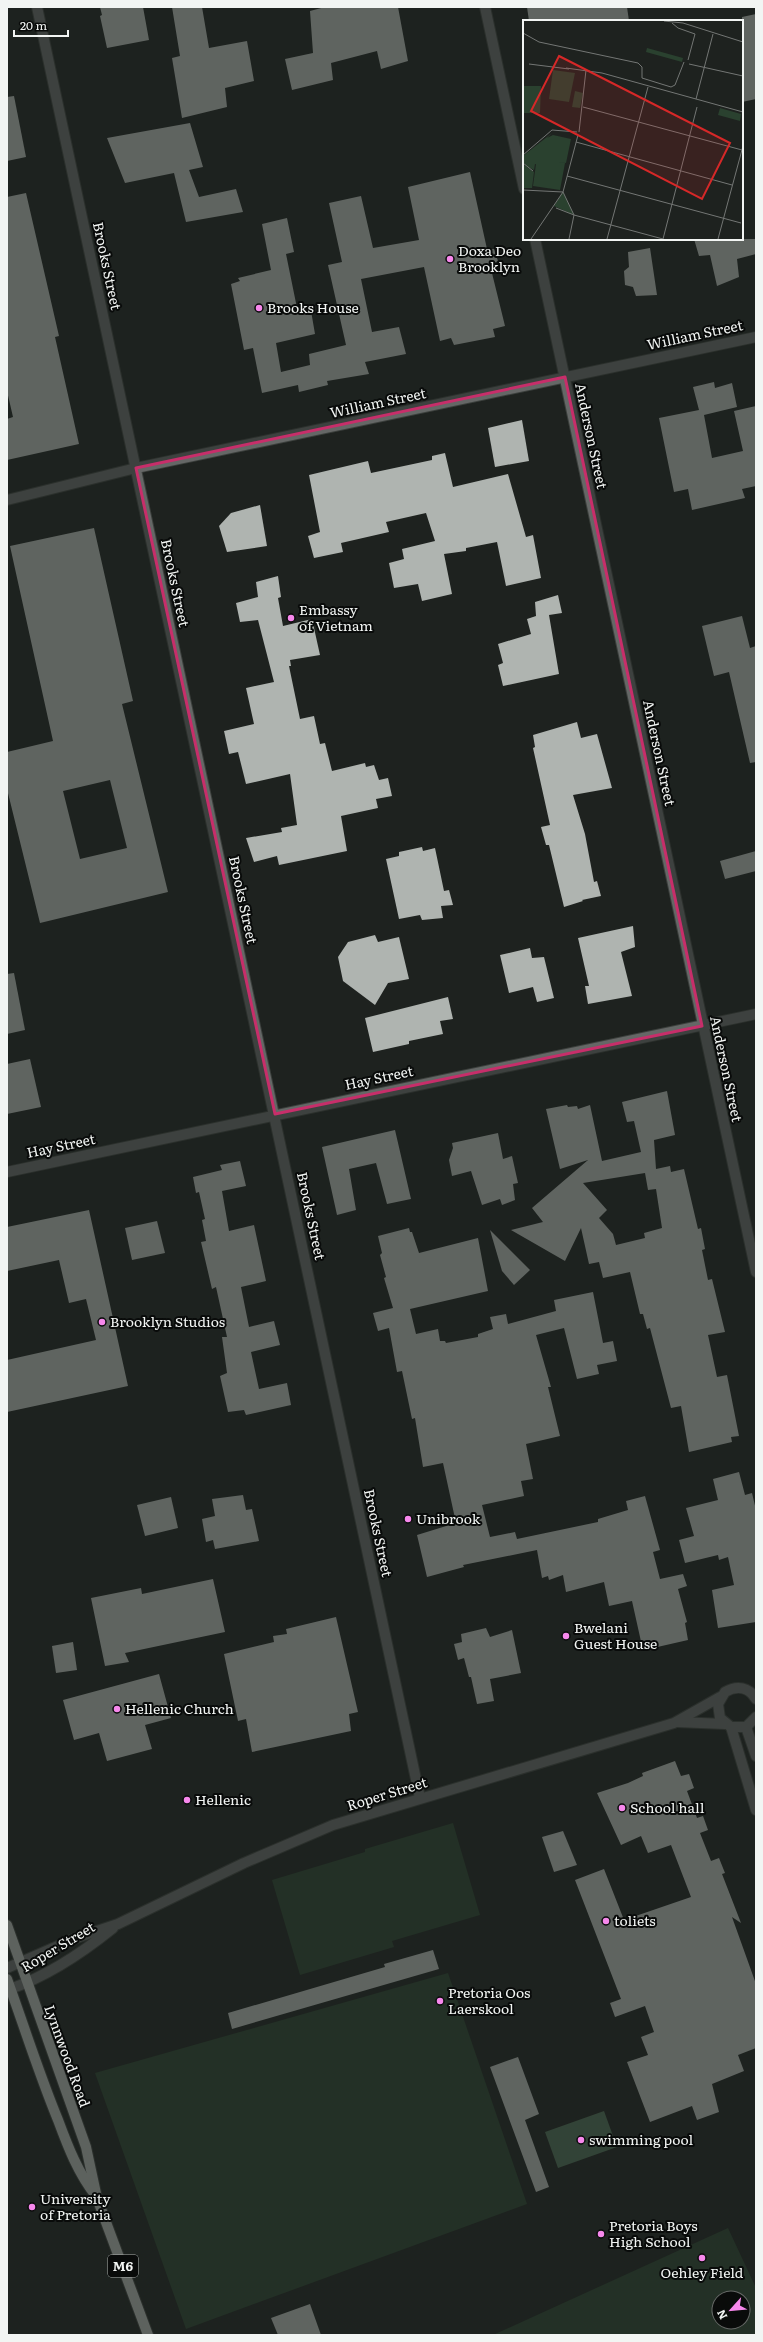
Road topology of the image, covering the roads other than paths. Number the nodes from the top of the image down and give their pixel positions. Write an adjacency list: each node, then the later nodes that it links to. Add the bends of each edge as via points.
1 (37, 7): 7 (street, Brooks Street)
2 (485, 7): 3 (street)
3 (523, 184)
4 (535, 240): 6 (street, Anderson Street)
5 (756, 337): 6 (street, William Street)
6 (564, 377): 7 (street, William Street); 10 (street, Anderson Street)
7 (136, 468): 8 (street, William Street); 11 (street, Brooks Street)
8 (7, 500)
9 (756, 1014): 10 (street, Hay Street)
10 (702, 1026): 11 (street, Hay Street); 13 (street, Anderson Street)
11 (275, 1114): 12 (street, Hay Street); 21 (street, Brooks Street)
12 (7, 1172)
13 (756, 1272)
14 (754, 1694): 15 (street, Roper Street, via 745,1689 731,1688)
15 (720, 1697): 17 (street, Roper Street); 18 (street, via 718,1711)
16 (756, 1717): 19 (street)
17 (677, 1722): 18 (street, Roper Street); 21 (street, Roper Street)
18 (728, 1725): 19 (street, Roper Street); 22 (street)
19 (746, 1727): 20 (street)
20 (756, 1756)
21 (420, 1798): 24 (street, Roper Street, via 326,1828 244,1863)
22 (756, 1810)
23 (7, 1924): 25 (main road, Lynnwood Road / M6)
24 (118, 1924): 25 (street, Roper Street, via 76,1938); 27 (street, Roper Street, via 84,1950)
25 (20, 1964): 26 (street, Roper Street); 27 (main road, Lynnwood Road / M6)
26 (7, 1968)
27 (27, 1983): 28 (street, Roper Street); 29 (main road, Lynnwood Road / M6, via 86,2147)
28 (9, 1984): 29 (main road, Lynnwood Road / M6, via 73,2160)
29 (97, 2198): 30 (main road, Lynnwood Road / M6)
30 (148, 2335)

